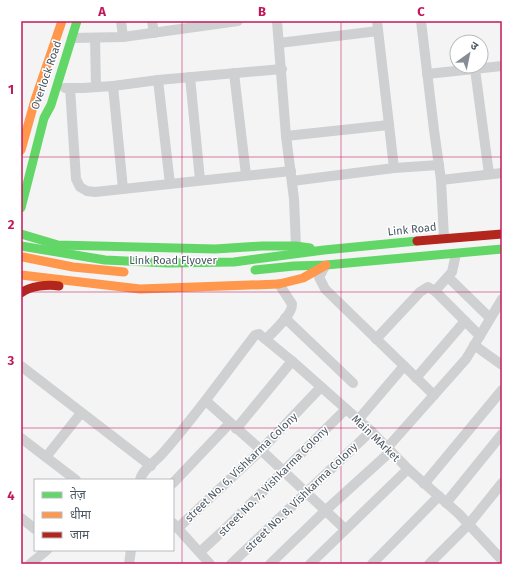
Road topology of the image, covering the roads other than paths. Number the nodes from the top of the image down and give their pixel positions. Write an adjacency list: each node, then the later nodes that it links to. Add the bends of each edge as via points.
1 (62, 21): 28 (street, Overlock Road)
2 (77, 21): 12 (street, Overlock Road)
3 (121, 21): 11 (street)
4 (152, 21): 10 (street)
5 (238, 21): 8 (street)
6 (277, 21): 14 (street)
7 (421, 21): 20 (street)
8 (216, 22): 10 (street)
9 (378, 26): 14 (street); 30 (street)
10 (154, 33): 11 (street)
11 (123, 37): 13 (street)
12 (72, 38): 13 (street); 26 (street, Overlock Road)
13 (95, 38): 25 (street)
14 (279, 43): 17 (street)
15 (502, 66): 16 (street)
16 (489, 67)
17 (282, 69): 19 (street); 31 (street)
18 (449, 72): 20 (street)
19 (234, 73): 22 (street); 37 (street)
20 (427, 74): 33 (street)
21 (476, 74): 36 (street)
22 (190, 77): 23 (street); 39 (street)
23 (158, 80): 24 (street); 41 (street)
24 (112, 86): 25 (street); 42 (street)
25 (96, 87): 27 (street)
26 (56, 88): 27 (street); 29 (street, Overlock Road)
27 (70, 88): 42 (street, via 76,179 80,187 87,191)
28 (35, 100): 29 (street); 32 (street, Overlock Road)
29 (50, 105): 43 (street, Overlock Road, via 44,118)
30 (389, 125): 31 (street); 34 (street)
31 (286, 136): 38 (street)
32 (21, 150)
33 (439, 165): 34 (street); 40 (street)
34 (394, 168): 38 (street)
35 (502, 173): 36 (street)
36 (489, 174): 40 (street)
37 (246, 175): 38 (street); 39 (street)
38 (291, 176): 48 (street)
39 (200, 180): 41 (street)
40 (441, 180): 46 (street)
41 (170, 184): 42 (street)
42 (123, 189)
43 (21, 208)
44 (21, 234): 48 (street, via 58,245 215,249)
45 (502, 234): 46 (street, Link Road)
46 (444, 238): 49 (street, Link Road)
47 (21, 246): 49 (street, Link Road Flyover, via 105,260 168,263 234,262)
48 (296, 246): 49 (street)
49 (324, 250)
50 (502, 250): 51 (street)
51 (456, 254): 53 (street); 57 (street, via 454,268)
52 (21, 257): 55 (street, Link Road Flyover, via 55,264)
53 (326, 265): 54 (street); 58 (street, via 303,278); 67 (street, via 319,277 325,289)
54 (243, 271)
55 (130, 272)
56 (21, 275): 59 (street)
57 (448, 277): 60 (street); 64 (street)
58 (279, 284): 59 (street); 63 (street, via 292,304)
59 (140, 289): 61 (street, via 133,292 52,285)
60 (435, 291): 65 (street); 67 (street, via 428,287 424,288)
61 (21, 293)
62 (502, 299): 64 (street)
63 (285, 318): 66 (street); 74 (street)
64 (490, 318): 68 (street)
65 (465, 321): 68 (street); 73 (street)
66 (266, 339): 69 (street, Main MArket); 78 (street, via 257,334)
67 (376, 339): 72 (street)
68 (477, 340): 70 (street); 77 (street, via 466,359)
69 (292, 361): 75 (street, Main MArket); 82 (street)
70 (501, 363)
71 (21, 366): 80 (street)
72 (404, 366): 73 (street); 81 (street)
73 (416, 378): 77 (street)
74 (353, 383)
75 (321, 387): 79 (street, Main MArket); 86 (street, street No. 6, Vishkarma Colony)
76 (502, 390): 96 (street)
77 (434, 395): 87 (street)
78 (206, 401): 82 (street); 89 (street)
79 (346, 409): 81 (street, Main MArket); 91 (street, street No. 7, Vishkarma Colony)
80 (81, 413): 88 (street); 89 (street)
81 (358, 420): 83 (street, Main MArket)
82 (233, 426): 86 (street); 94 (street)
83 (371, 431): 87 (street, Main MArket); 97 (street, street No. 8, Vishkarma Colony)
84 (502, 434): 98 (street)
85 (21, 438): 88 (street)
86 (261, 450): 91 (street); 102 (street, street No. 6, Vishkarma Colony)
87 (388, 450): 90 (street, Main MArket); 99 (street)
88 (46, 457): 92 (street)
89 (151, 466): 93 (street)
90 (408, 469): 96 (street, Main MArket); 104 (street)
91 (284, 471): 97 (street); 108 (street, street No. 7, Vishkarma Colony)
92 (75, 479)
93 (140, 479)
94 (174, 482)
95 (502, 483): 101 (street)
96 (424, 484): 98 (street, Main MArket)
97 (306, 492): 99 (street); 113 (street, street No. 8, Vishkarma Colony)
98 (443, 500): 101 (street, Main MArket); 116 (street)
99 (326, 510): 104 (street); 114 (street)
100 (21, 518): 103 (street)
101 (469, 524): 105 (street, Main MArket); 117 (street)
102 (175, 526): 108 (street)
103 (34, 528)
104 (345, 529): 115 (street)
105 (498, 548): 109 (street, Main MArket)
106 (47, 551): 110 (street)
107 (131, 551): 111 (street)
108 (200, 552): 112 (street)
109 (502, 560)
110 (30, 564)
111 (129, 564)
112 (210, 564)
113 (231, 564)
114 (270, 564)
115 (310, 564)
116 (372, 564)
117 (429, 564)

